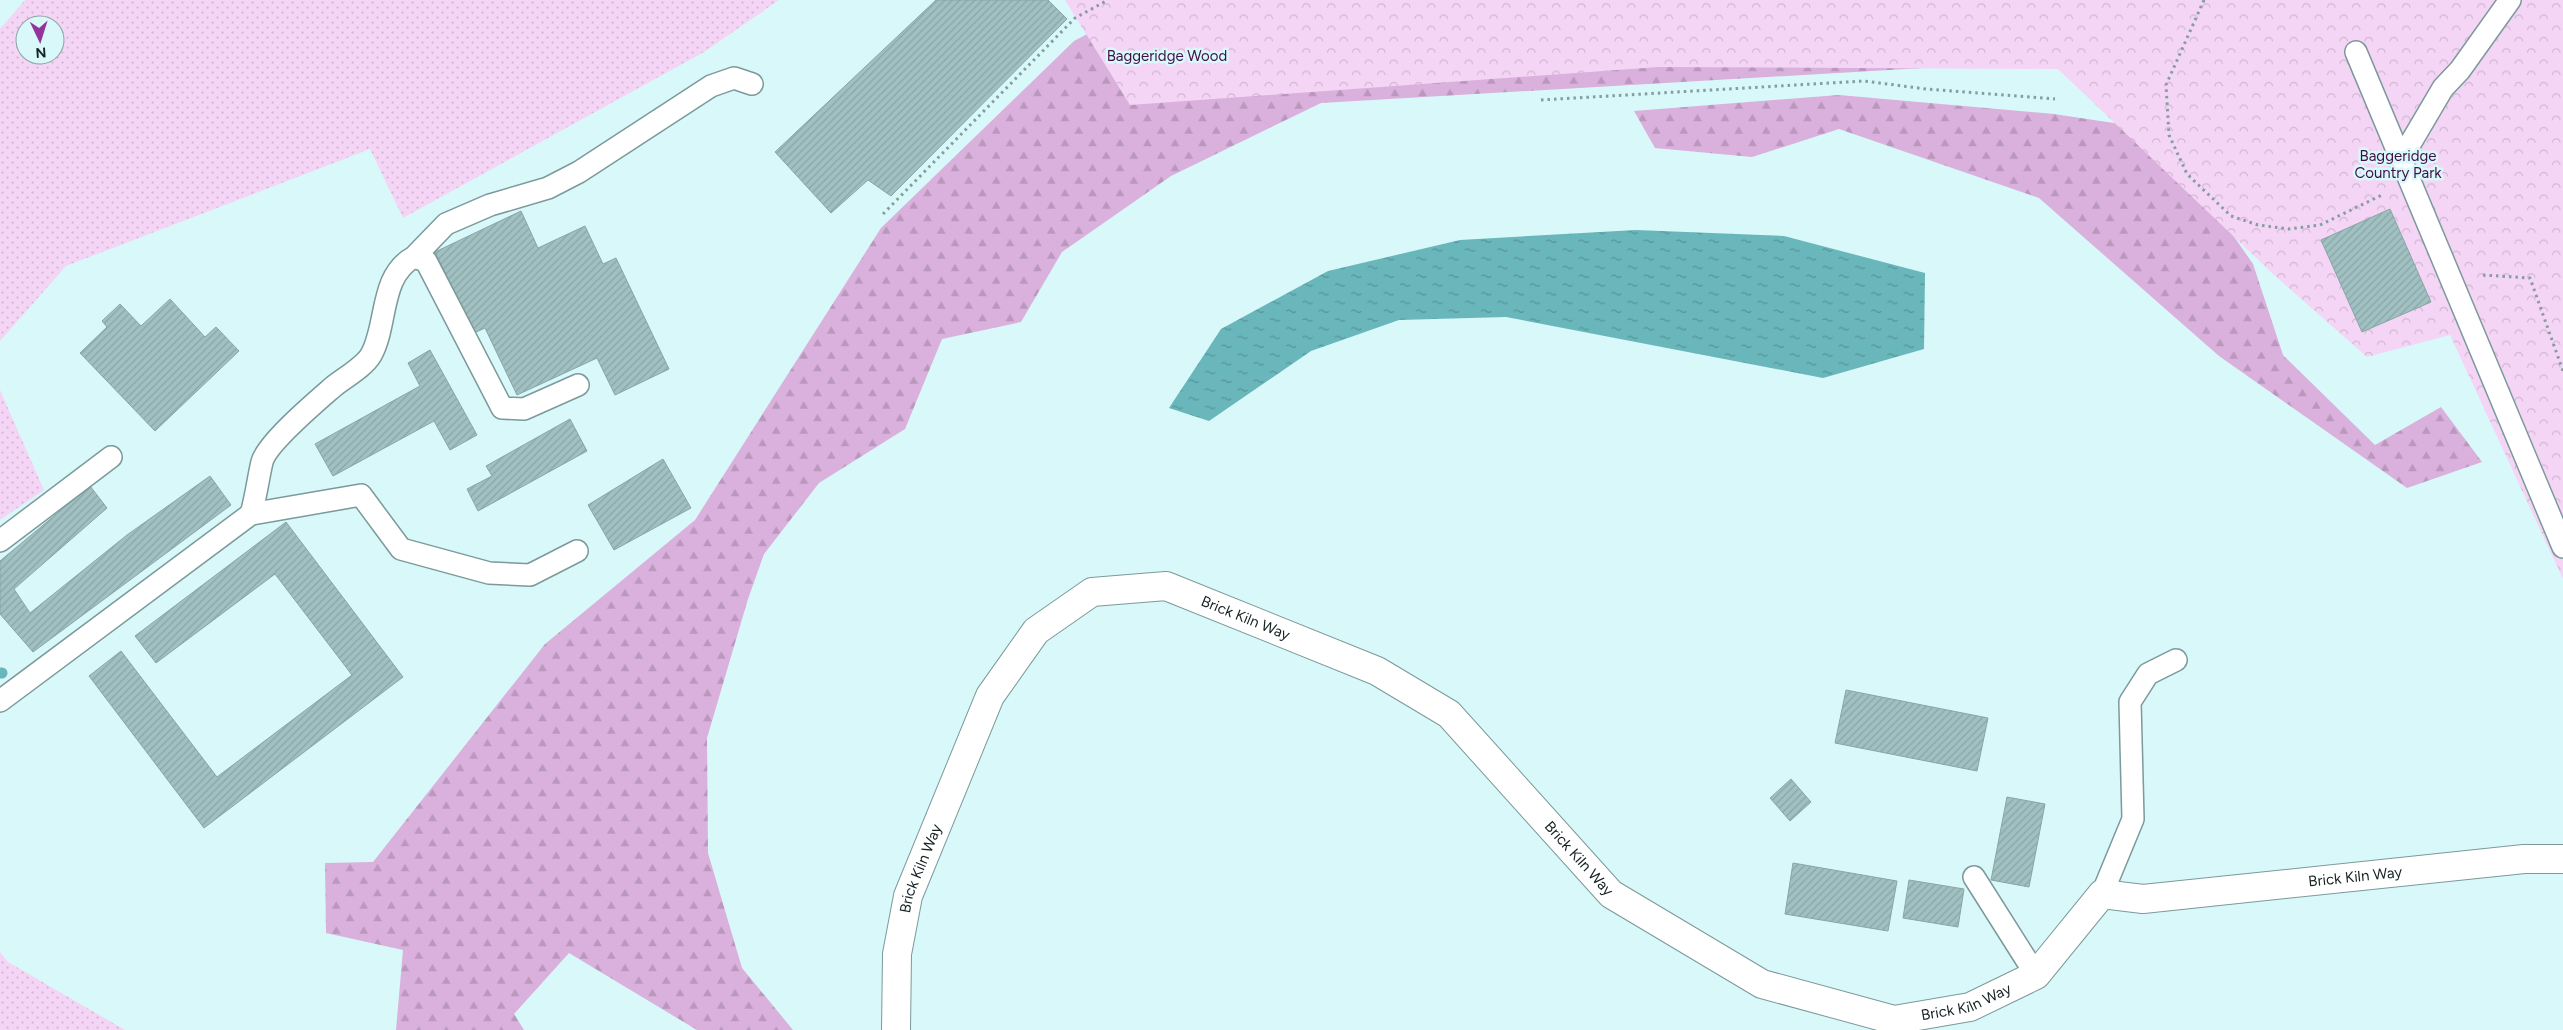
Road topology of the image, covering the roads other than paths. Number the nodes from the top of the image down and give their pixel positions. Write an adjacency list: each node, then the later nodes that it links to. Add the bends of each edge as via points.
1 (2510, 0): 4 (lane, via 2460,70 2443,88)
2 (2356, 52): 4 (lane)
3 (752, 84): 5 (lane, via 734,78 711,86 579,172 548,188 490,205 446,224)
4 (2400, 160): 10 (lane)
5 (414, 257): 6 (lane, via 426,262 502,408 524,409); 8 (lane, via 403,262 395,276 382,308 378,338 370,357 306,410 262,460)
6 (578, 385)
7 (111, 457): 9 (lane)
8 (251, 514): 11 (lane, via 361,495 401,549 489,573 530,575); 13 (lane)
9 (0, 541)
10 (2563, 547)
11 (577, 551)
12 (2176, 660): 16 (lane, via 2148,674 2130,702 2134,819)
13 (0, 701)
14 (2563, 859): 16 (street, Brick Kiln Way, via 2524,859 2143,899)
15 (1974, 877): 17 (lane)
16 (2102, 894): 17 (street, Brick Kiln Way)
17 (2036, 975): 18 (street, Brick Kiln Way, via 1970,1008 1894,1020 1762,984 1611,894 1449,714 1377,671 1166,586 1092,592 1036,631 990,696 908,896 897,954)
18 (896, 1030)

